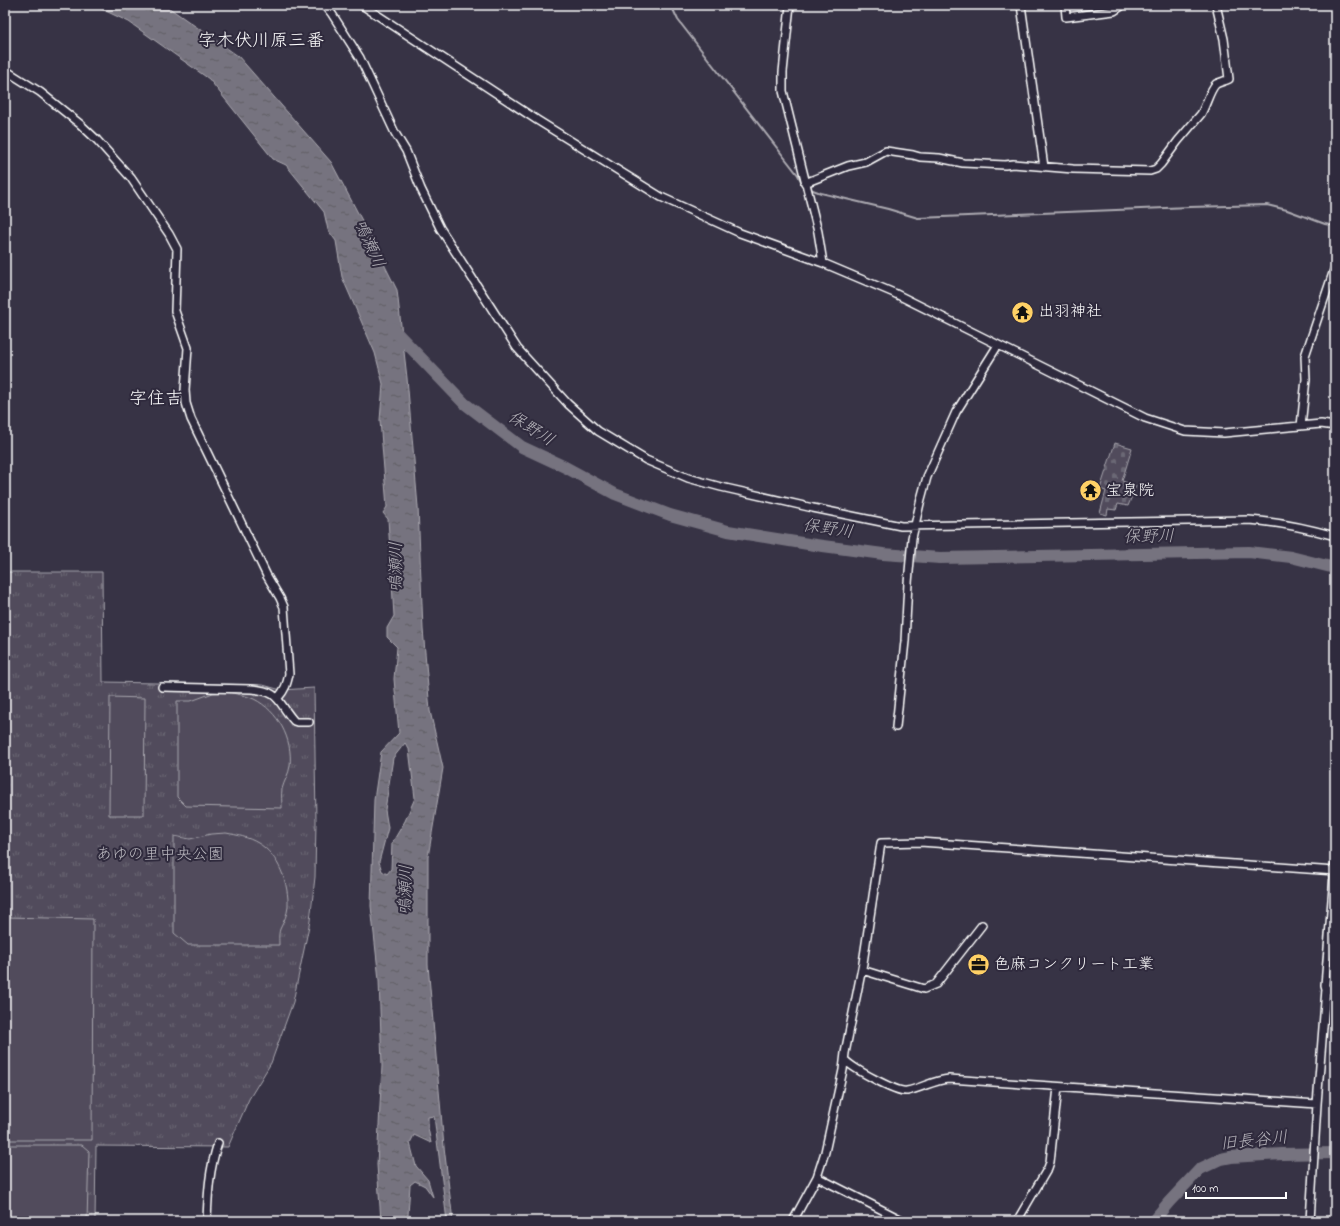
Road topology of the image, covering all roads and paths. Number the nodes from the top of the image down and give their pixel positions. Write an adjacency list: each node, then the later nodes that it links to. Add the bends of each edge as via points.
1 (325, 5): 16 (street, via 360,58 406,151 440,228 517,348 568,404 598,431 646,460 688,478 814,508 901,526)
2 (362, 5): 11 (street, via 531,117 661,197 740,233)
3 (790, 5): 10 (street, via 783,91)
4 (1021, 5): 9 (street)
5 (1065, 5): 6 (street, via 1066,17 1114,11)
6 (1123, 5)
7 (1216, 5): 9 (street, via 1229,79 1217,84 1201,114 1156,169 1144,172)
8 (5, 70): 19 (street, via 40,92 97,140 131,178 177,249 175,311 188,348 186,403 191,419 284,607 289,674 288,684)
9 (1044, 167): 10 (street, via 963,163 886,151 866,162 848,166)
10 (806, 183): 11 (street)
11 (824, 263): 13 (street, via 894,293)
12 (1335, 267): 14 (street, via 1305,356 1306,379)
13 (998, 345): 14 (street, via 1145,418 1185,431 1224,433); 16 (street, via 956,412 927,477)
14 (1301, 426): 15 (street)
15 (1335, 426)
16 (915, 526): 17 (street, via 1249,520 1298,526); 21 (street)
17 (1335, 536)
18 (162, 687): 19 (street, via 257,689)
19 (278, 698): 20 (street, via 294,721)
20 (309, 722)
21 (896, 727)
22 (1335, 862): 23 (street)
23 (1335, 871): 25 (street, via 986,846 920,842 881,843); 26 (street)
24 (982, 925): 25 (street, via 936,984 930,987 924,989 911,986)
25 (862, 970): 28 (street)
26 (1326, 989): 27 (street); 30 (street)
27 (1335, 990)
28 (845, 1060): 29 (street, via 893,1088 906,1091 941,1079); 32 (street)
29 (1058, 1087): 30 (street); 33 (street, via 1050,1162)
30 (1317, 1104): 37 (street)
31 (218, 1143): 34 (street, via 209,1179)
32 (817, 1177): 35 (street); 36 (street)
33 (1020, 1220)
34 (207, 1221)
35 (794, 1221)
36 (904, 1221)
37 (1310, 1221)

